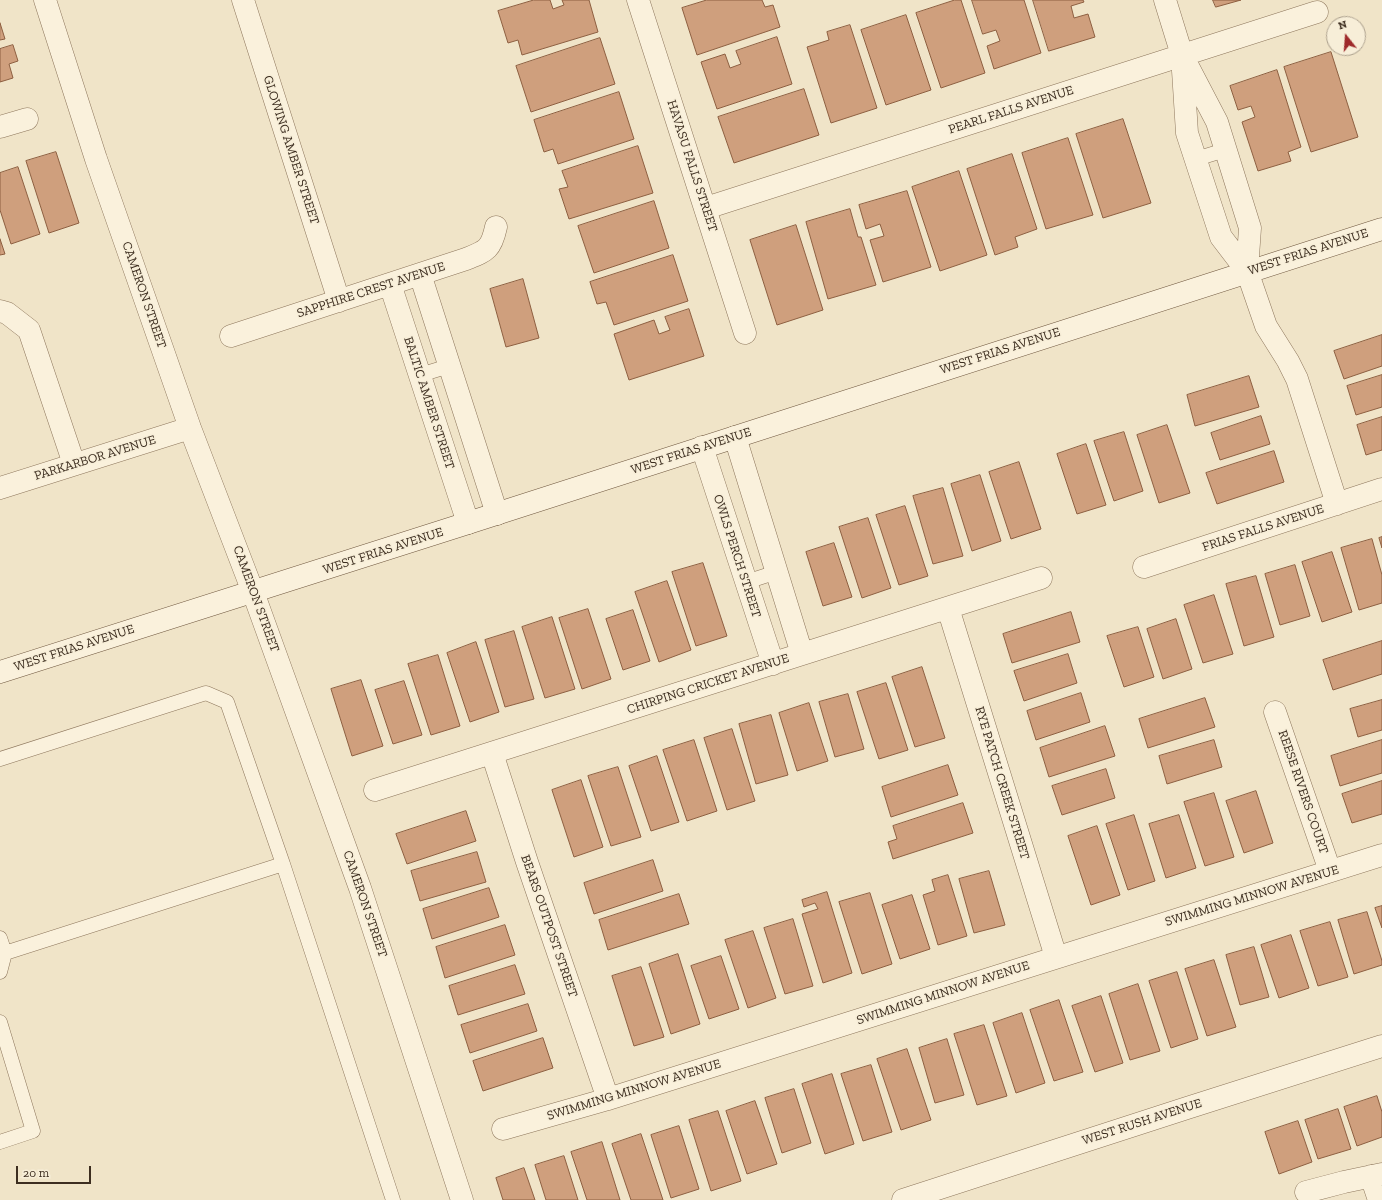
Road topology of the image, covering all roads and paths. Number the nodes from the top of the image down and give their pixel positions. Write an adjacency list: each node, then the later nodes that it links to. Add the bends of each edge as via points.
1 (45, 0): 23 (street, CAMERON STREET, via 96,159)
2 (243, 0): 17 (street, GLOWING AMBER STREET)
3 (638, 0): 11 (street, HAVASU FALLS STREET)
4 (1165, 0): 6 (street)
5 (1317, 12): 6 (street, PEARL FALLS AVENUE)
6 (1182, 55): 9 (street, via 1217,122); 10 (street, via 1187,133); 11 (street, PEARL FALLS AVENUE)
7 (27, 119): 8 (street)
8 (0, 127)
9 (1225, 150): 10 (lane); 14 (street, via 1250,228)
10 (1196, 159): 14 (street, via 1221,237)
11 (706, 208): 19 (street, HAVASU FALLS STREET)
12 (496, 228): 15 (street, SAPPHIRE CREST AVENUE, via 492,242 484,251)
13 (1382, 229): 14 (street, WEST FRIAS AVENUE)
14 (1247, 271): 24 (street, WEST FRIAS AVENUE); 29 (street, via 1266,326 1297,379)
15 (420, 274): 16 (street, SAPPHIRE CREST AVENUE); 21 (street)
16 (390, 284): 17 (street, SAPPHIRE CREST AVENUE); 22 (street, BALTIC AMBER STREET)
17 (339, 301): 20 (street, SAPPHIRE CREST AVENUE)
18 (3, 312): 26 (street, via 29,330)
19 (745, 333)
20 (231, 336)
21 (449, 366): 22 (lane); 30 (street)
22 (420, 375): 31 (street, BALTIC AMBER STREET)
23 (190, 428): 26 (street, PARKARBOR AVENUE); 36 (street, CAMERON STREET)
24 (735, 437): 25 (street, WEST FRIAS AVENUE); 33 (street)
25 (702, 447): 30 (street, WEST FRIAS AVENUE); 35 (street, OWLS PERCH STREET)
26 (74, 464): 27 (street, PARKARBOR AVENUE)
27 (0, 488)
28 (1382, 489): 29 (street, FRIAS FALLS AVENUE)
29 (1337, 504): 32 (street, FRIAS FALLS AVENUE)
30 (497, 514): 31 (street, WEST FRIAS AVENUE)
31 (468, 524): 36 (street, WEST FRIAS AVENUE)
32 (1144, 567)
33 (777, 572): 35 (lane); 38 (street)
34 (1041, 578): 37 (street, CHIRPING CRICKET AVENUE)
35 (746, 582): 39 (street, OWLS PERCH STREET)
36 (253, 592): 40 (street, WEST FRIAS AVENUE); 60 (street, CAMERON STREET, via 360,888)
37 (948, 608): 38 (street, CHIRPING CRICKET AVENUE); 50 (street, RYE PATCH CREEK STREET)
38 (802, 654): 39 (street, CHIRPING CRICKET AVENUE)
39 (772, 664): 42 (street, CHIRPING CRICKET AVENUE)
40 (0, 672)
41 (1275, 712): 47 (street, REESE RIVERS COURT)
42 (492, 753): 44 (street, CHIRPING CRICKET AVENUE); 54 (street, BEARS OUTPOST STREET)
43 (0, 759): 46 (lane, via 206,693 227,702)
44 (375, 790)
45 (1382, 855): 47 (street, SWIMMING MINNOW AVENUE)
46 (283, 864): 49 (lane); 59 (lane)
47 (1330, 871): 50 (street, SWIMMING MINNOW AVENUE)
48 (0, 938): 49 (lane)
49 (5, 953): 51 (lane)
50 (1056, 957): 54 (street, SWIMMING MINNOW AVENUE)
51 (0, 972)
52 (0, 1022): 56 (lane, via 33,1131)
53 (1382, 1046): 61 (street, WEST RUSH AVENUE)
54 (608, 1099): 55 (street, SWIMMING MINNOW AVENUE)
55 (503, 1129)
56 (0, 1142)
57 (1377, 1175): 58 (street); 62 (street)
58 (1306, 1192)
59 (393, 1200)
60 (462, 1200)
61 (903, 1200)
62 (1379, 1200)

